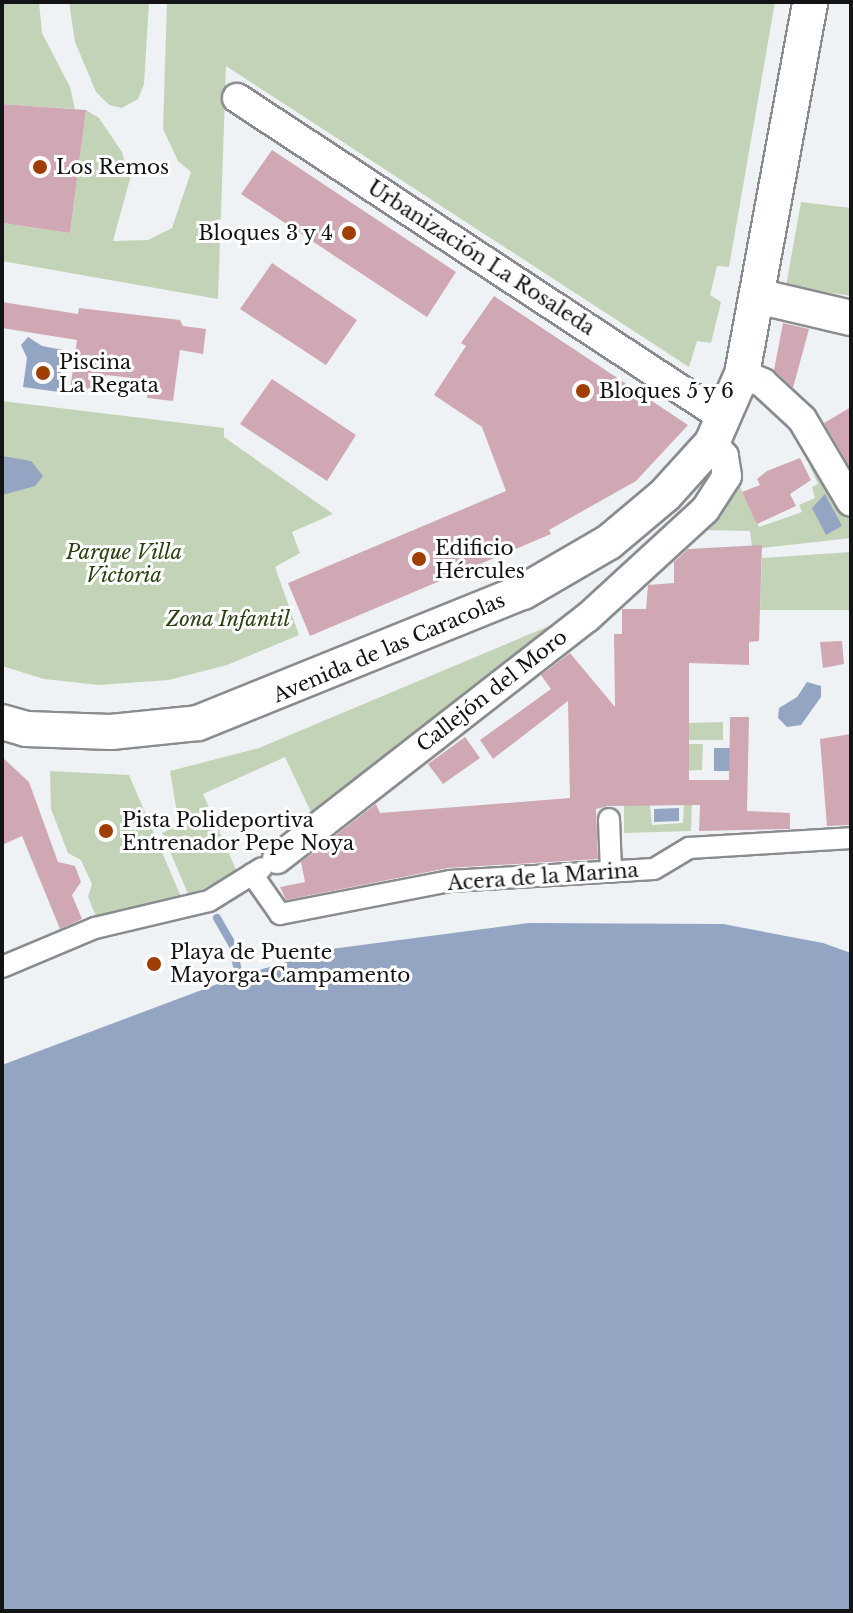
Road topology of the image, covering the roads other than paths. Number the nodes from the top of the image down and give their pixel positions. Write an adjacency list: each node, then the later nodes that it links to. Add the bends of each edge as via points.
1 (810, 2): 3 (street)
2 (237, 98): 6 (street, Urbanización La Rosaleda)
3 (757, 296): 4 (street); 5 (street)
4 (851, 318)
5 (742, 374): 6 (street); 8 (street, via 763,383 802,419)
6 (718, 430): 7 (street); 9 (street, Callejón del Moro, via 727,476 717,498)
7 (687, 474): 9 (street, via 704,492); 12 (street, Avenida de las Caracolas, via 609,542 558,573 256,703 198,723 157,729)
8 (851, 502)
9 (698, 513): 15 (street, Callejón del Moro, via 587,618)
10 (2, 708): 12 (street, Avenida de las Caracolas)
11 (2, 722): 12 (street, Avenida de las Caracolas, via 26,729)
12 (57, 727)
13 (609, 819): 16 (street)
14 (851, 838): 16 (street, Acera de la Marina, via 689,848 654,869)
15 (277, 859): 17 (street)
16 (611, 872): 17 (street, Acera de la Marina, via 450,881 280,914)
17 (252, 874): 18 (street, via 209,901 95,928)
18 (2, 967)

